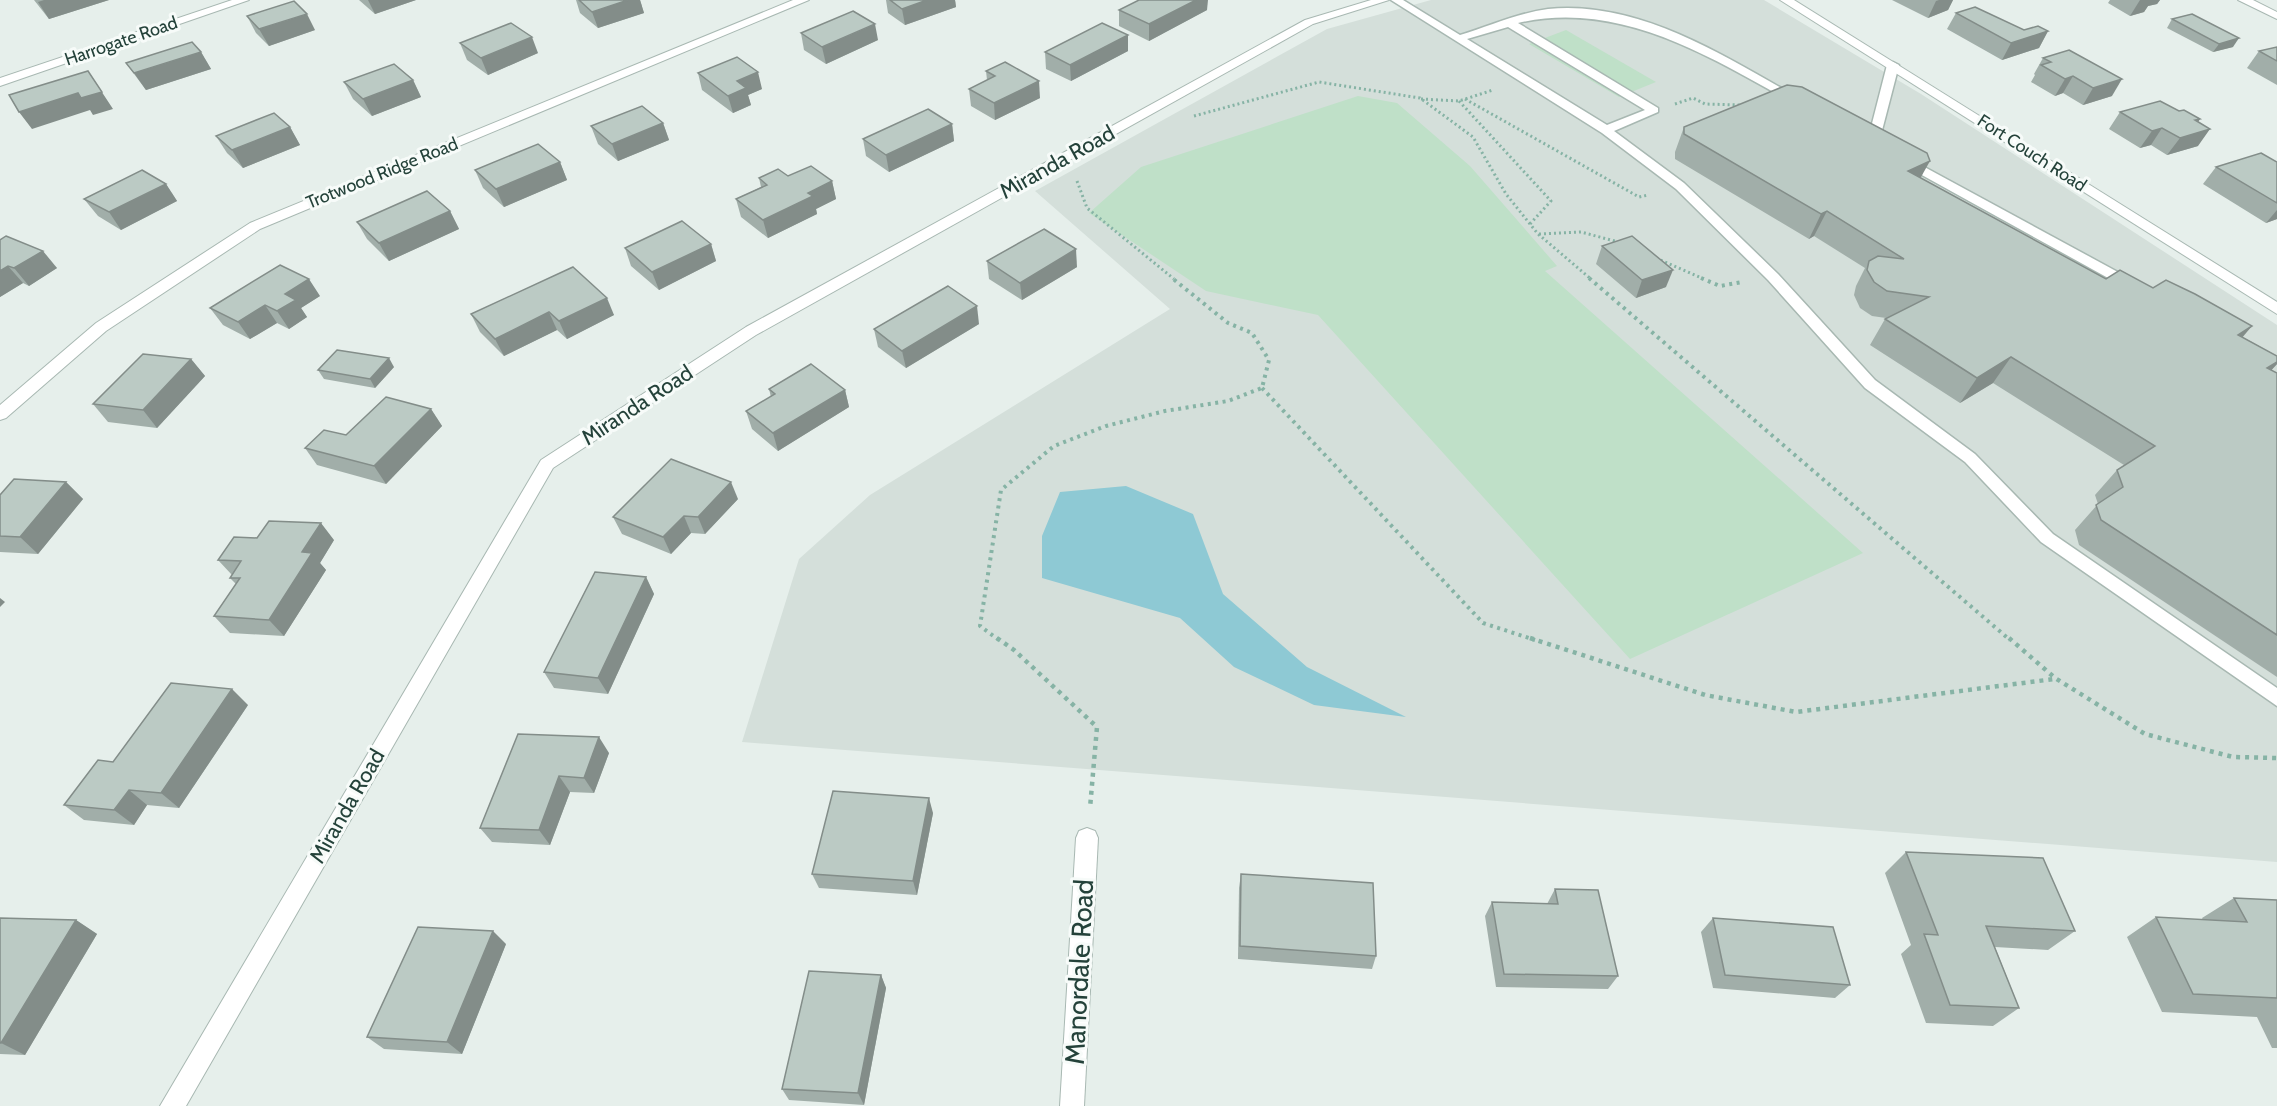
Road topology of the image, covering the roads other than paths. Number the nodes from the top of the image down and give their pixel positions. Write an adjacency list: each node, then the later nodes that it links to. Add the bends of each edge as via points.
1 (243, 0): 13 (street, Harrogate Road)
2 (803, 0): 18 (street, Trotwood Ridge Road, via 255,226 101,327)
3 (1383, 0): 21 (street, Miranda Road, via 1309,22 751,331 547,464)
4 (1396, 0): 11 (lane)
5 (1786, 0): 12 (street, Fort Couch Road)
6 (2244, 0): 8 (street)
7 (2277, 0): 8 (street)
8 (2256, 6): 9 (street)
9 (2277, 16)
10 (1511, 24): 11 (lane); 14 (lane, via 1549,12 1592,10 1631,17 1669,31); 15 (lane, via 1654,110)
11 (1460, 38): 15 (lane)
12 (1893, 65): 16 (lane, via 1868,140); 17 (street, Fort Couch Road)
13 (0, 81)
14 (1808, 107)
15 (1606, 130): 19 (lane, via 1680,186 1773,277 1870,384 1970,458 2047,538)
16 (2142, 291)
17 (2277, 309)
18 (0, 414)
19 (2277, 698)
20 (1087, 838): 22 (street, Manordale Road)
21 (172, 1106)
22 (1072, 1106)

